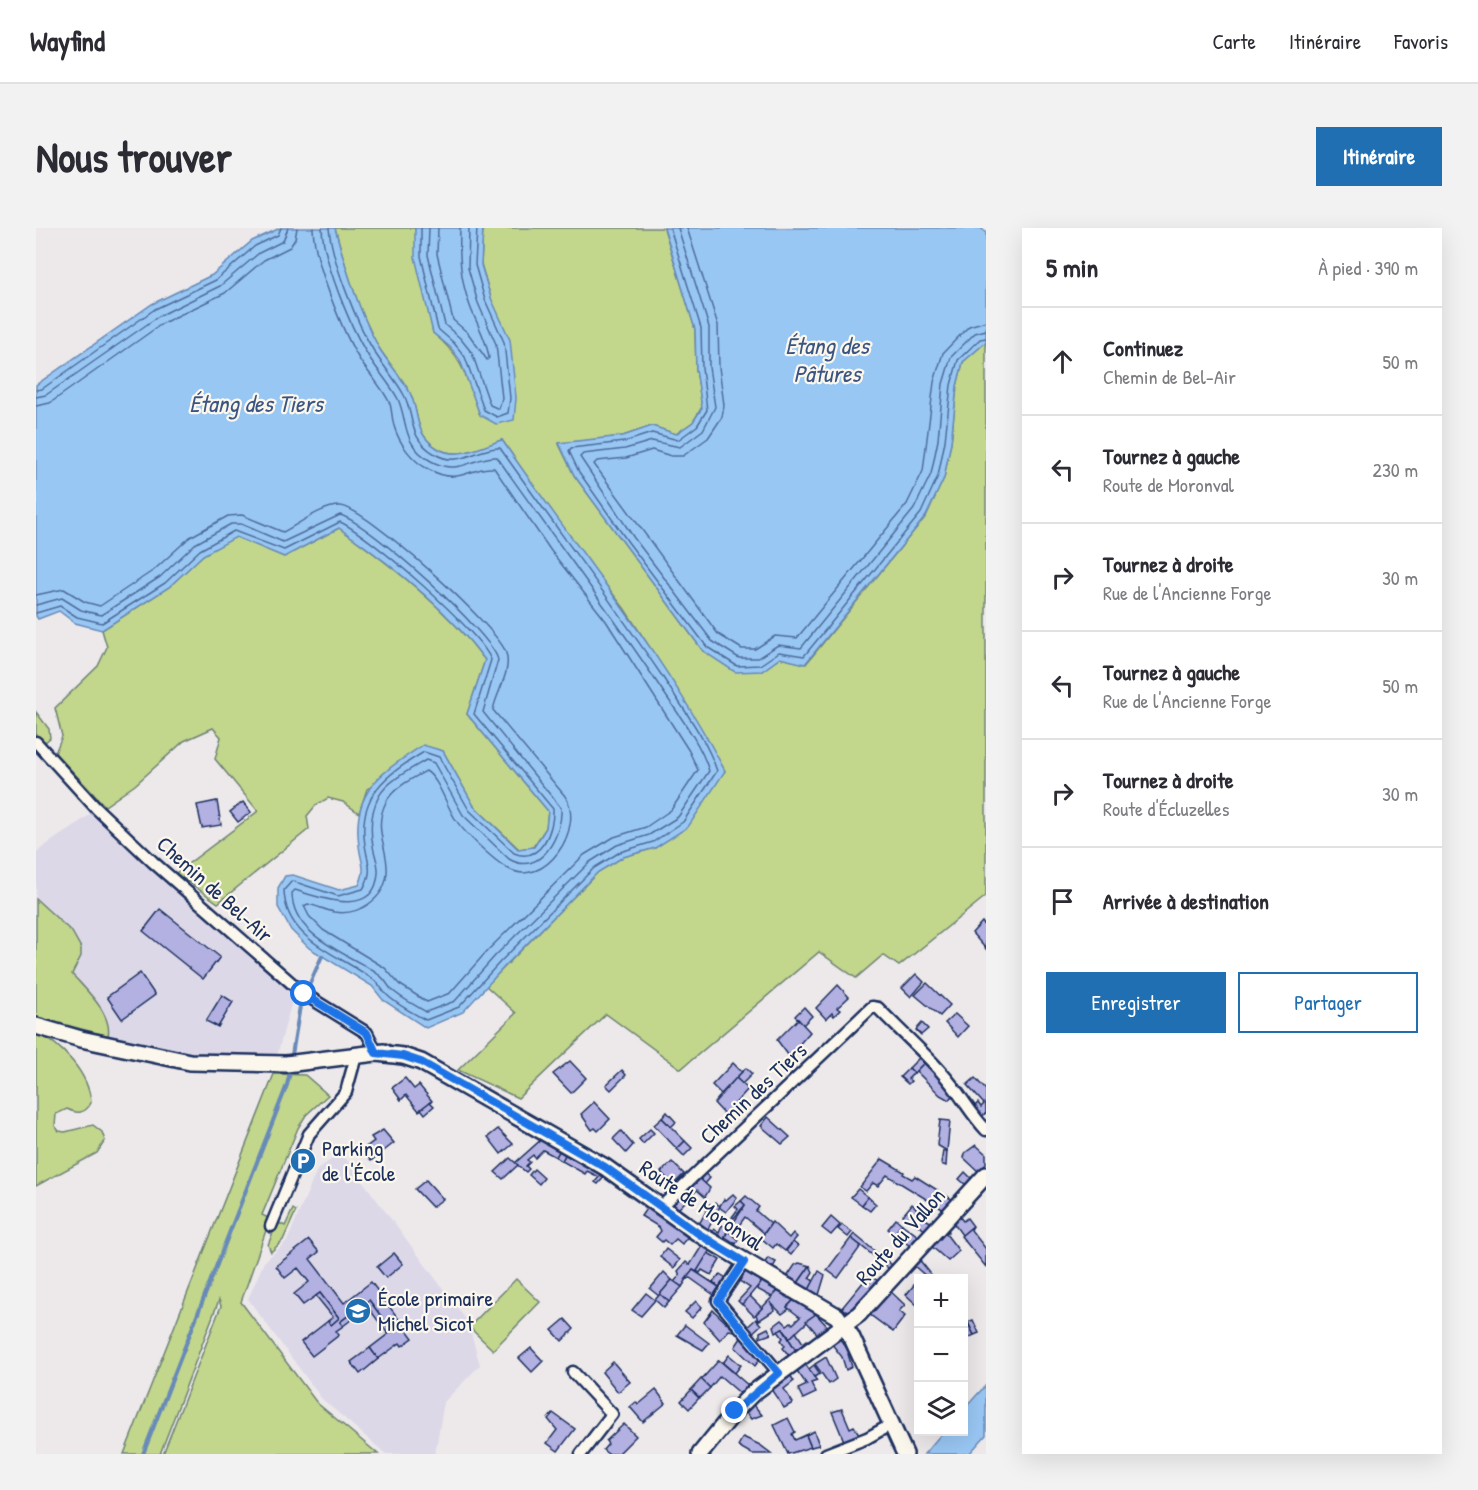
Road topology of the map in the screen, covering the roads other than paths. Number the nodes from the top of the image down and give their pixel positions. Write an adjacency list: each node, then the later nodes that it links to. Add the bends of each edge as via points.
1 (36, 742): 3 (street, Chemin de Bel-Air, via 121,831 307,997 367,1033)
2 (36, 1026): 4 (street, Route de Moronval, via 190,1062 291,1063)
3 (376, 1053): 4 (street, Route de Moronval); 7 (street, Route de Moronval, via 402,1051 428,1056 605,1167)
4 (356, 1056): 8 (street, via 346,1092 309,1134)
5 (986, 1130): 7 (street, Chemin des Tiers, via 914,1045 878,1008 872,1007)
6 (986, 1175): 10 (street, Route du Vallon)
7 (661, 1207): 9 (street, Route de Moronval)
8 (271, 1226)
9 (744, 1262): 10 (street, Route de Moronval, via 834,1314); 12 (street, via 718,1301)
10 (845, 1325): 12 (street, Route du Vallon); 13 (street)
11 (573, 1372): 14 (street, via 612,1414)
12 (779, 1373): 15 (street, Route du Vallon, via 744,1401)
13 (892, 1424): 16 (street); 17 (street)
14 (581, 1454)
15 (700, 1454)
16 (826, 1454)
17 (906, 1454)

